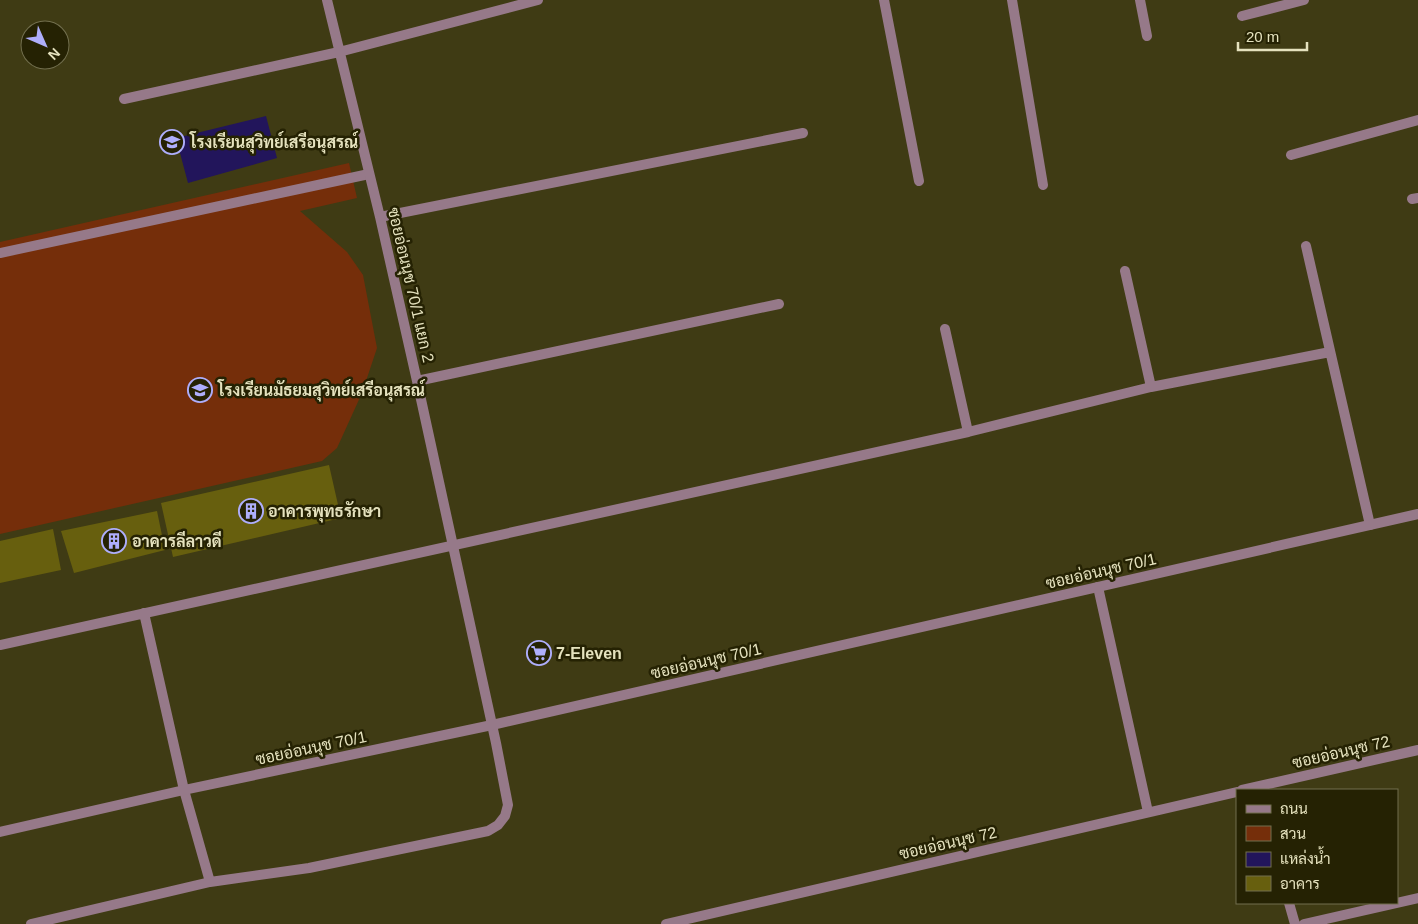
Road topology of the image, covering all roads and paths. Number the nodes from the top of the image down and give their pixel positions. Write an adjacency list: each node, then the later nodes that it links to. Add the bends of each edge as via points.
1 (327, 0): 9 (street, ซอยอ่อนนุช 70/1 แยก 2)
2 (538, 0): 9 (street)
3 (884, 0): 15 (street)
4 (1012, 0): 16 (street)
5 (1140, 0): 8 (street)
6 (1304, 0): 7 (street)
7 (1242, 16)
8 (1147, 36)
9 (339, 52): 10 (street); 14 (street, ซอยอ่อนนุช 70/1 แยก 2)
10 (124, 99)
11 (1418, 120): 13 (street)
12 (803, 133): 17 (street)
13 (1291, 155)
14 (369, 174): 17 (street, ซอยอ่อนนุช 70/1 แยก 2); 19 (street)
15 (919, 182)
16 (1043, 185)
17 (380, 217): 24 (street, ซอยอ่อนนุช 70/1 แยก 2)
18 (1306, 246): 23 (street)
19 (0, 253)
20 (1124, 271): 25 (street)
21 (780, 304): 24 (street)
22 (945, 329): 26 (street)
23 (1330, 352): 25 (street); 28 (street)
24 (417, 381): 29 (street, ซอยอ่อนนุช 70/1 แยก 2)
25 (1151, 387): 26 (street)
26 (968, 432): 29 (street)
27 (1418, 514): 28 (street, ซอยอ่อนนุช 70/1)
28 (1370, 525): 30 (street, ซอยอ่อนนุช 70/1)
29 (454, 546): 31 (street); 33 (street, ซอยอ่อนนุช 70/1 แยก 2)
30 (1098, 587): 33 (street, ซอยอ่อนนุช 70/1); 38 (street)
31 (144, 613): 32 (street); 36 (street)
32 (0, 645)
33 (492, 725): 36 (street, ซอยอ่อนนุช 70/1); 40 (street, ซอยอ่อนนุช 70/1 แยก 2, via 508,805 505,816 488,831 309,868)
34 (1418, 750): 35 (street, ซอยอ่อนนุช 72)
35 (1259, 788)
36 (184, 790): 39 (street, ซอยอ่อนนุช 70/1); 40 (street)
37 (1236, 792): 38 (street, ซอยอ่อนนุช 72)
38 (1148, 812): 46 (street, ซอยอ่อนนุช 72)
39 (0, 832)
40 (210, 882): 45 (street, ซอยอ่อนนุช 70/1 แยก 2)
41 (1418, 898): 42 (street)
42 (1398, 903)
43 (1289, 904): 47 (street)
44 (1392, 904): 48 (street)
45 (31, 924)
46 (666, 924)
47 (1295, 924)
48 (1304, 924)

